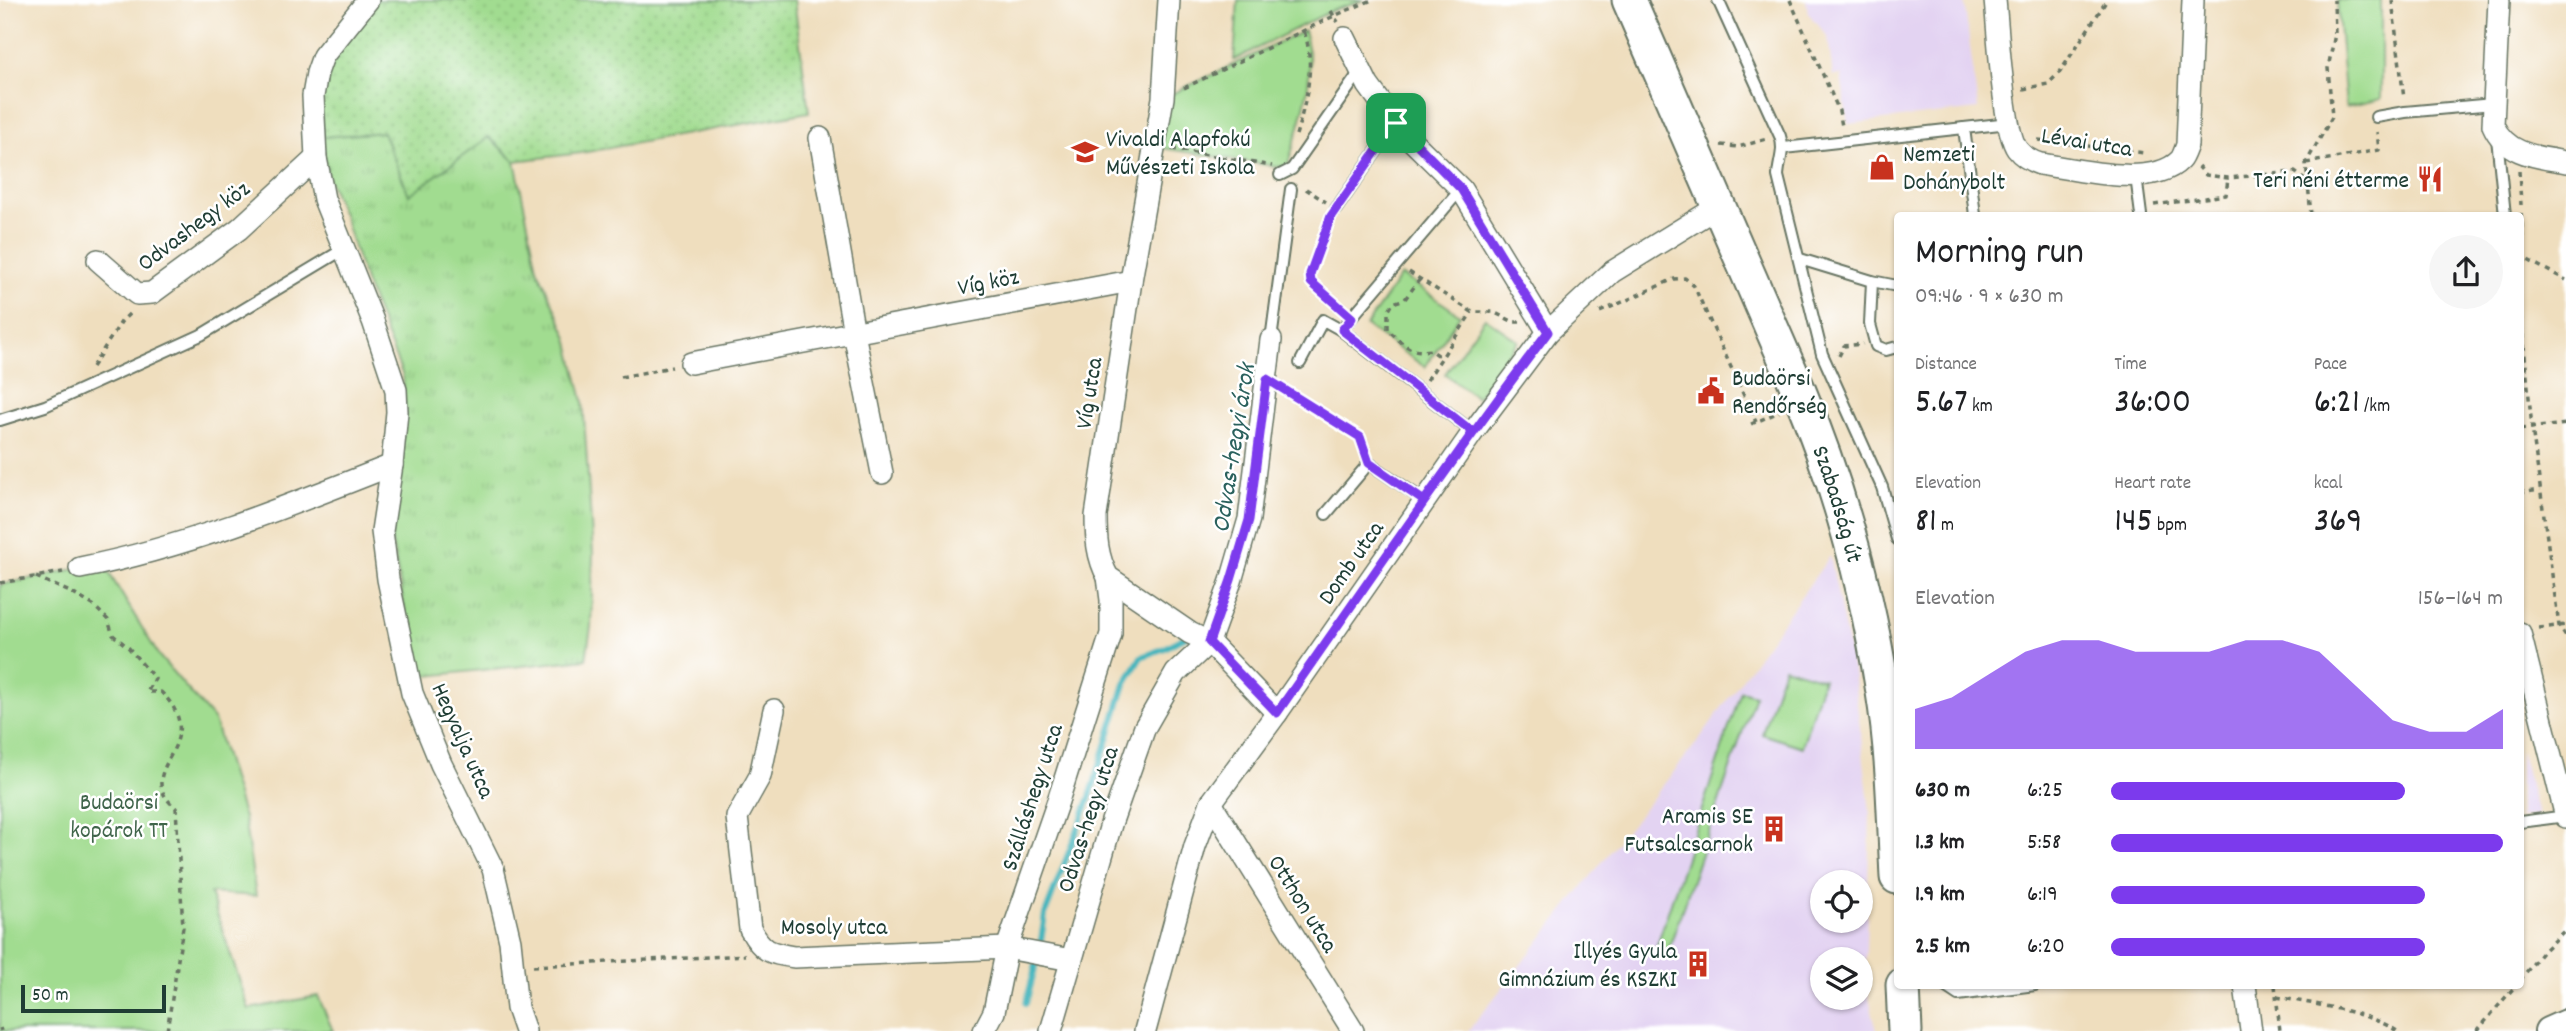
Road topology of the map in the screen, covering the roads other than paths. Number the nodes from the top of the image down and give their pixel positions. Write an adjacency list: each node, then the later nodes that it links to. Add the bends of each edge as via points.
1 (368, 0): 18 (street, Hegyalja utca, via 323,56 317,73 313,96)
2 (1169, 0): 32 (street, Víg utca, via 1163,98)
3 (1629, 0): 24 (main road, Szabadság út)
4 (1718, 0): 17 (lane)
5 (1995, 0): 12 (street, Lévai utca)
6 (2193, 0): 21 (street, Lévai utca, via 2189,131 2181,159 2169,168)
7 (2499, 0): 10 (street)
8 (1345, 38): 9 (street)
9 (1361, 70): 13 (street); 20 (lane, via 1292,169)
10 (2493, 104): 11 (lane); 15 (street)
11 (2376, 117)
12 (2016, 118): 14 (lane); 21 (street, Lévai utca, via 2012,138 2028,159)
13 (1396, 123): 23 (street); 25 (lane)
14 (1964, 128): 17 (lane); 27 (lane)
15 (2496, 132): 19 (street, via 2518,152); 28 (lane)
16 (820, 138): 37 (street)
17 (1784, 148): 30 (lane, via 1779,176)
18 (316, 158): 29 (street, Hegyalja utca, via 324,198); 31 (street, Odvashegy köz, via 239,229 152,293 137,294)
19 (2566, 162)
20 (1277, 171)
21 (2136, 176): 26 (lane)
22 (1291, 188): 38 (lane)
23 (1461, 189): 35 (street); 36 (lane)
24 (1719, 206): 35 (street, Domb utca, via 1612,272); 58 (main road, Szabadság út, via 1819,439 1849,536 1887,720)
25 (1336, 209)
26 (2140, 211)
27 (1975, 212)
28 (2505, 212)
29 (344, 249): 42 (lane, via 201,335 45,406); 44 (street, Hegyalja utca, via 396,390)
30 (1800, 259): 33 (lane); 48 (lane, via 1822,354 1882,487)
31 (98, 260)
32 (1132, 281): 37 (street, Víg köz); 50 (street, Víg utca, via 1096,516 1101,565)
33 (1872, 281): 34 (lane); 39 (lane, via 1870,324 1875,343 1886,350)
34 (1894, 285)
35 (1546, 328): 43 (street, Domb utca)
36 (1342, 330): 41 (lane, via 1323,320); 43 (lane)
37 (854, 333): 40 (street, Víg köz); 45 (street)
38 (1271, 340): 52 (street, via 1249,520)
39 (1894, 348)
40 (691, 363)
41 (1300, 363)
42 (0, 420)
43 (1473, 432): 46 (street, Domb utca)
44 (392, 465): 49 (street, via 157,549); 67 (street, Hegyalja utca, via 382,531 384,559 412,692 441,764 493,869)
45 (882, 473)
46 (1424, 501): 47 (lane, via 1369,463); 54 (street, Domb utca)
47 (1326, 514)
48 (1894, 529)
49 (80, 568)
50 (1108, 577): 52 (street); 59 (street, Szálláshegy utca, via 1111,634)
51 (2526, 631): 56 (street)
52 (1209, 642): 54 (street); 60 (street, Odvas-hegy utca, via 1176,673 1145,727)
53 (774, 710): 59 (street, Mosoly utca, via 760,776 737,817 750,929 759,946 772,954 794,957)
54 (1277, 713): 55 (street, Domb utca)
55 (1211, 803): 66 (street, Otthon utca); 70 (street, Domb utca)
56 (2566, 816): 57 (lane)
57 (2524, 821)
58 (1894, 830)
59 (1007, 948): 60 (street, Mosoly utca); 68 (street, Szálláshegy utca, via 994,1012)
60 (1071, 960): 69 (street, Odvas-hegy utca)
61 (1903, 989): 71 (main road)
62 (1949, 989): 63 (lane, via 1958,995)
63 (2004, 989)
64 (2245, 989): 72 (street)
65 (2566, 1023): 73 (street)
66 (1344, 1026)
67 (524, 1031)
68 (984, 1031)
69 (1051, 1031)
70 (1145, 1031)
71 (1905, 1031)
72 (2250, 1031)
73 (2548, 1031)

